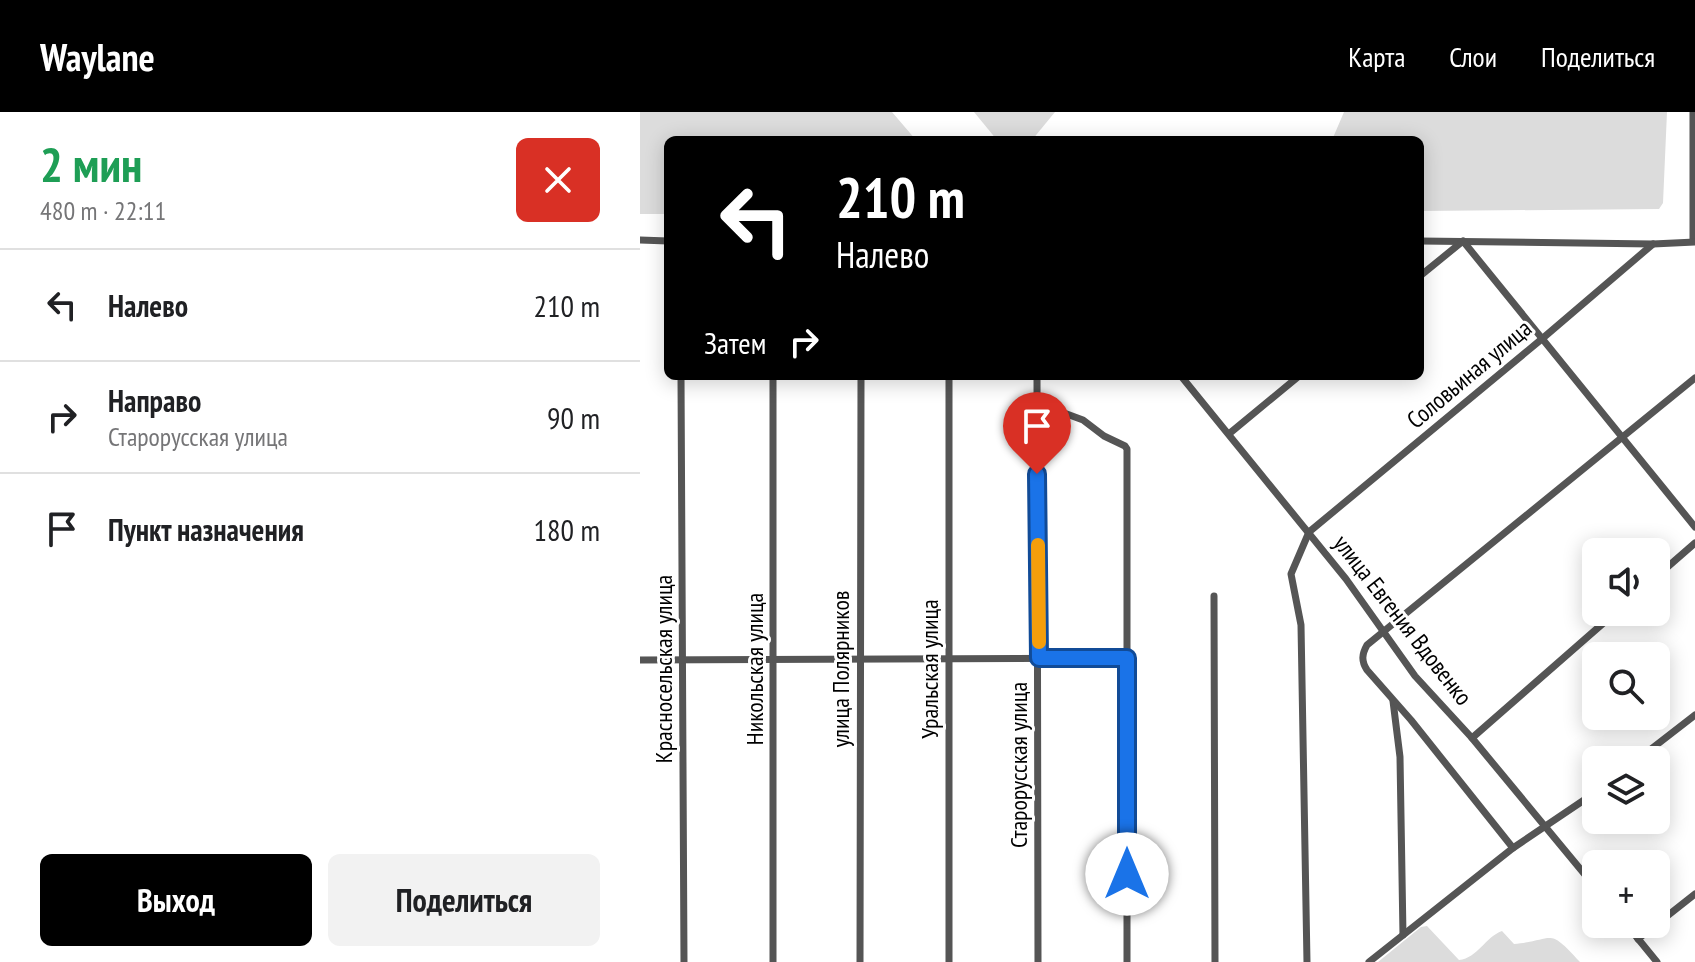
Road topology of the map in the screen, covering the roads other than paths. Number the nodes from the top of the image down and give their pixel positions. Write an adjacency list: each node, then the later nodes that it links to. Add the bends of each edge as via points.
1 (1693, 112): 2 (street)
2 (1694, 152): 7 (street)
3 (640, 240): 4 (street)
4 (664, 241)
5 (1424, 241): 6 (street)
6 (1463, 241): 8 (street); 9 (street); 10 (street)
7 (1694, 242): 8 (street)
8 (1653, 244): 10 (street, Соловьиная улица)
9 (1424, 273)
10 (1543, 338): 21 (street); 23 (street, Соловьиная улица)
11 (1695, 378): 21 (street)
12 (681, 380): 34 (street, Красносельская улица)
13 (773, 380): 35 (street, Никольская улица)
14 (861, 380): 31 (street, улица Полярников)
15 (949, 380): 32 (street, Уральская улица)
16 (1037, 380): 19 (street, Старорусская улица)
17 (1184, 380): 20 (street, улица Евгения Вдовенко)
18 (1294, 380): 20 (street)
19 (1037, 403): 29 (street, Старорусская улица); 30 (street, via 1083,420 1127,449)
20 (1230, 433): 23 (street, улица Евгения Вдовенко)
21 (1621, 438): 22 (street); 28 (street)
22 (1695, 527)
23 (1309, 532): 28 (street, улица Евгения Вдовенко); 54 (street, via 1291,574 1301,625)
24 (1695, 543): 25 (street)
25 (1670, 565)
26 (1214, 596): 53 (street)
27 (1600, 626): 38 (street)
28 (1383, 632): 36 (street, via 1367,645 1363,664); 38 (street, улица Евгения Вдовенко)
29 (1039, 658): 30 (street); 32 (street); 51 (street, Старорусская улица)
30 (1127, 658): 52 (street)
31 (860, 659): 32 (street); 35 (street); 49 (street, улица Полярников)
32 (949, 659): 50 (street, Уральская улица)
33 (640, 660): 34 (street)
34 (684, 660): 35 (street); 47 (street, Красносельская улица)
35 (774, 660): 48 (street, Никольская улица)
36 (1393, 699): 42 (street); 45 (street, via 1400,757)
37 (1695, 715): 39 (street)
38 (1472, 738): 41 (street, улица Евгения Вдовенко)
39 (1655, 746)
40 (1582, 802): 41 (street)
41 (1546, 827): 42 (street); 43 (street, улица Евгения Вдовенко)
42 (1513, 848): 45 (street)
43 (1582, 871)
44 (1695, 894): 46 (street)
45 (1403, 935): 55 (street)
46 (1638, 939): 56 (street)
47 (684, 962)
48 (773, 962)
49 (860, 962)
50 (949, 962)
51 (1038, 962)
52 (1127, 962)
53 (1215, 962)
54 (1307, 962)
55 (1369, 962)
56 (1657, 962)

